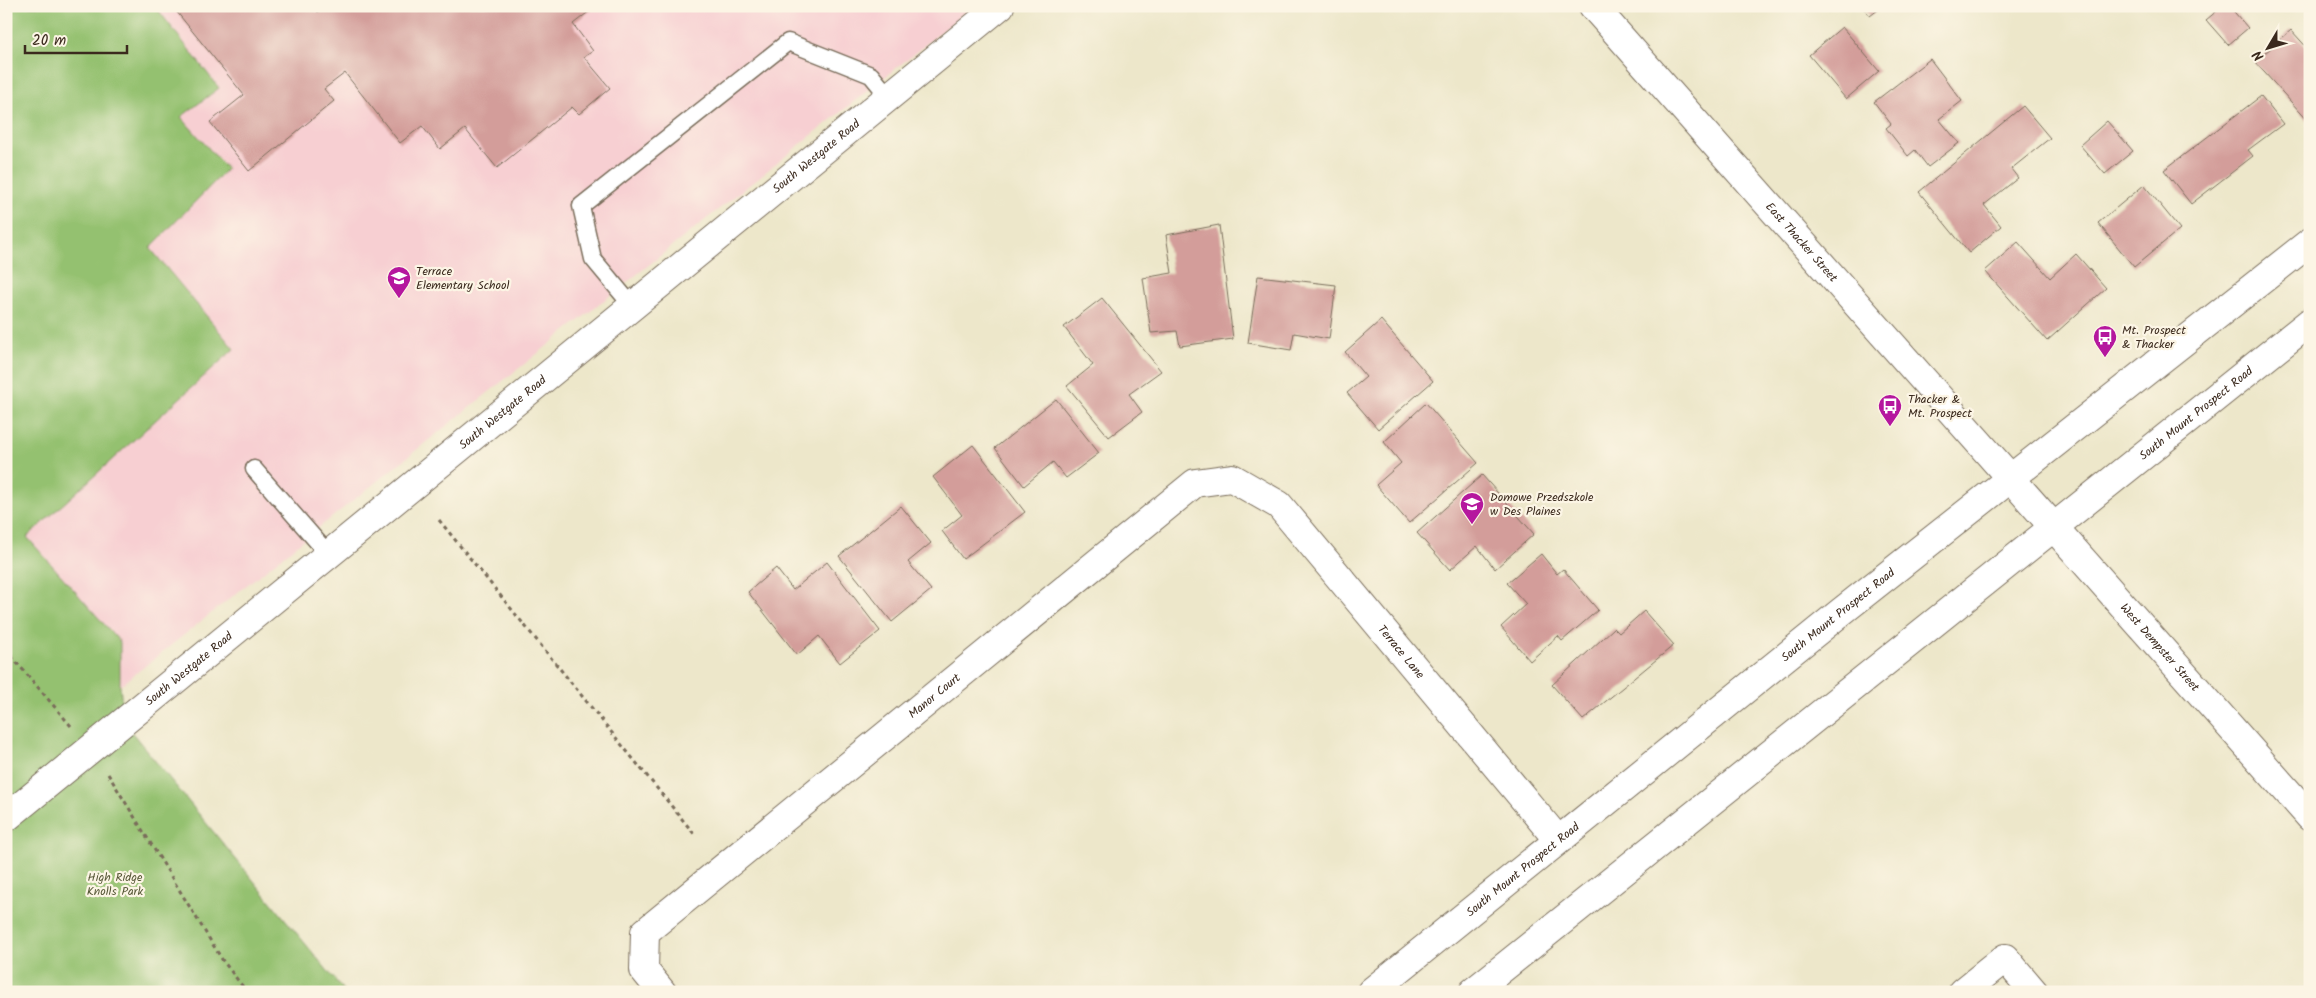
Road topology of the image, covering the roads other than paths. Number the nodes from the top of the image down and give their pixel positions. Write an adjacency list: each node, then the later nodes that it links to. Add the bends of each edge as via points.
1 (1000, 6): 3 (main road, South Westgate Road)
2 (1593, 6): 9 (main road, East Thacker Street)
3 (889, 97): 5 (main road, South Westgate Road); 5 (lane, via 871,75 788,42 581,206 593,259)
4 (2310, 242): 9 (main road, South Mount Prospect Road)
5 (633, 306): 11 (main road, South Westgate Road)
6 (2310, 322): 10 (main road, South Mount Prospect Road)
7 (254, 469): 11 (lane)
8 (1232, 478): 14 (main road, Terrace Lane, via 1279,505); 15 (main road, Manor Court, via 1195,483 645,932 644,970)
9 (2011, 478): 10 (main road, West Dempster Street); 14 (main road, South Mount Prospect Road)
10 (2054, 527): 12 (main road, West Dempster Street); 17 (main road, South Mount Prospect Road)
11 (329, 555): 13 (main road, South Westgate Road)
12 (2310, 817)
13 (6, 818)
14 (1558, 840): 16 (main road, South Mount Prospect Road)
15 (662, 992)
16 (1371, 992)
17 (1473, 992)
18 (1963, 992): 19 (main road, via 2005,958)
19 (2034, 992)

